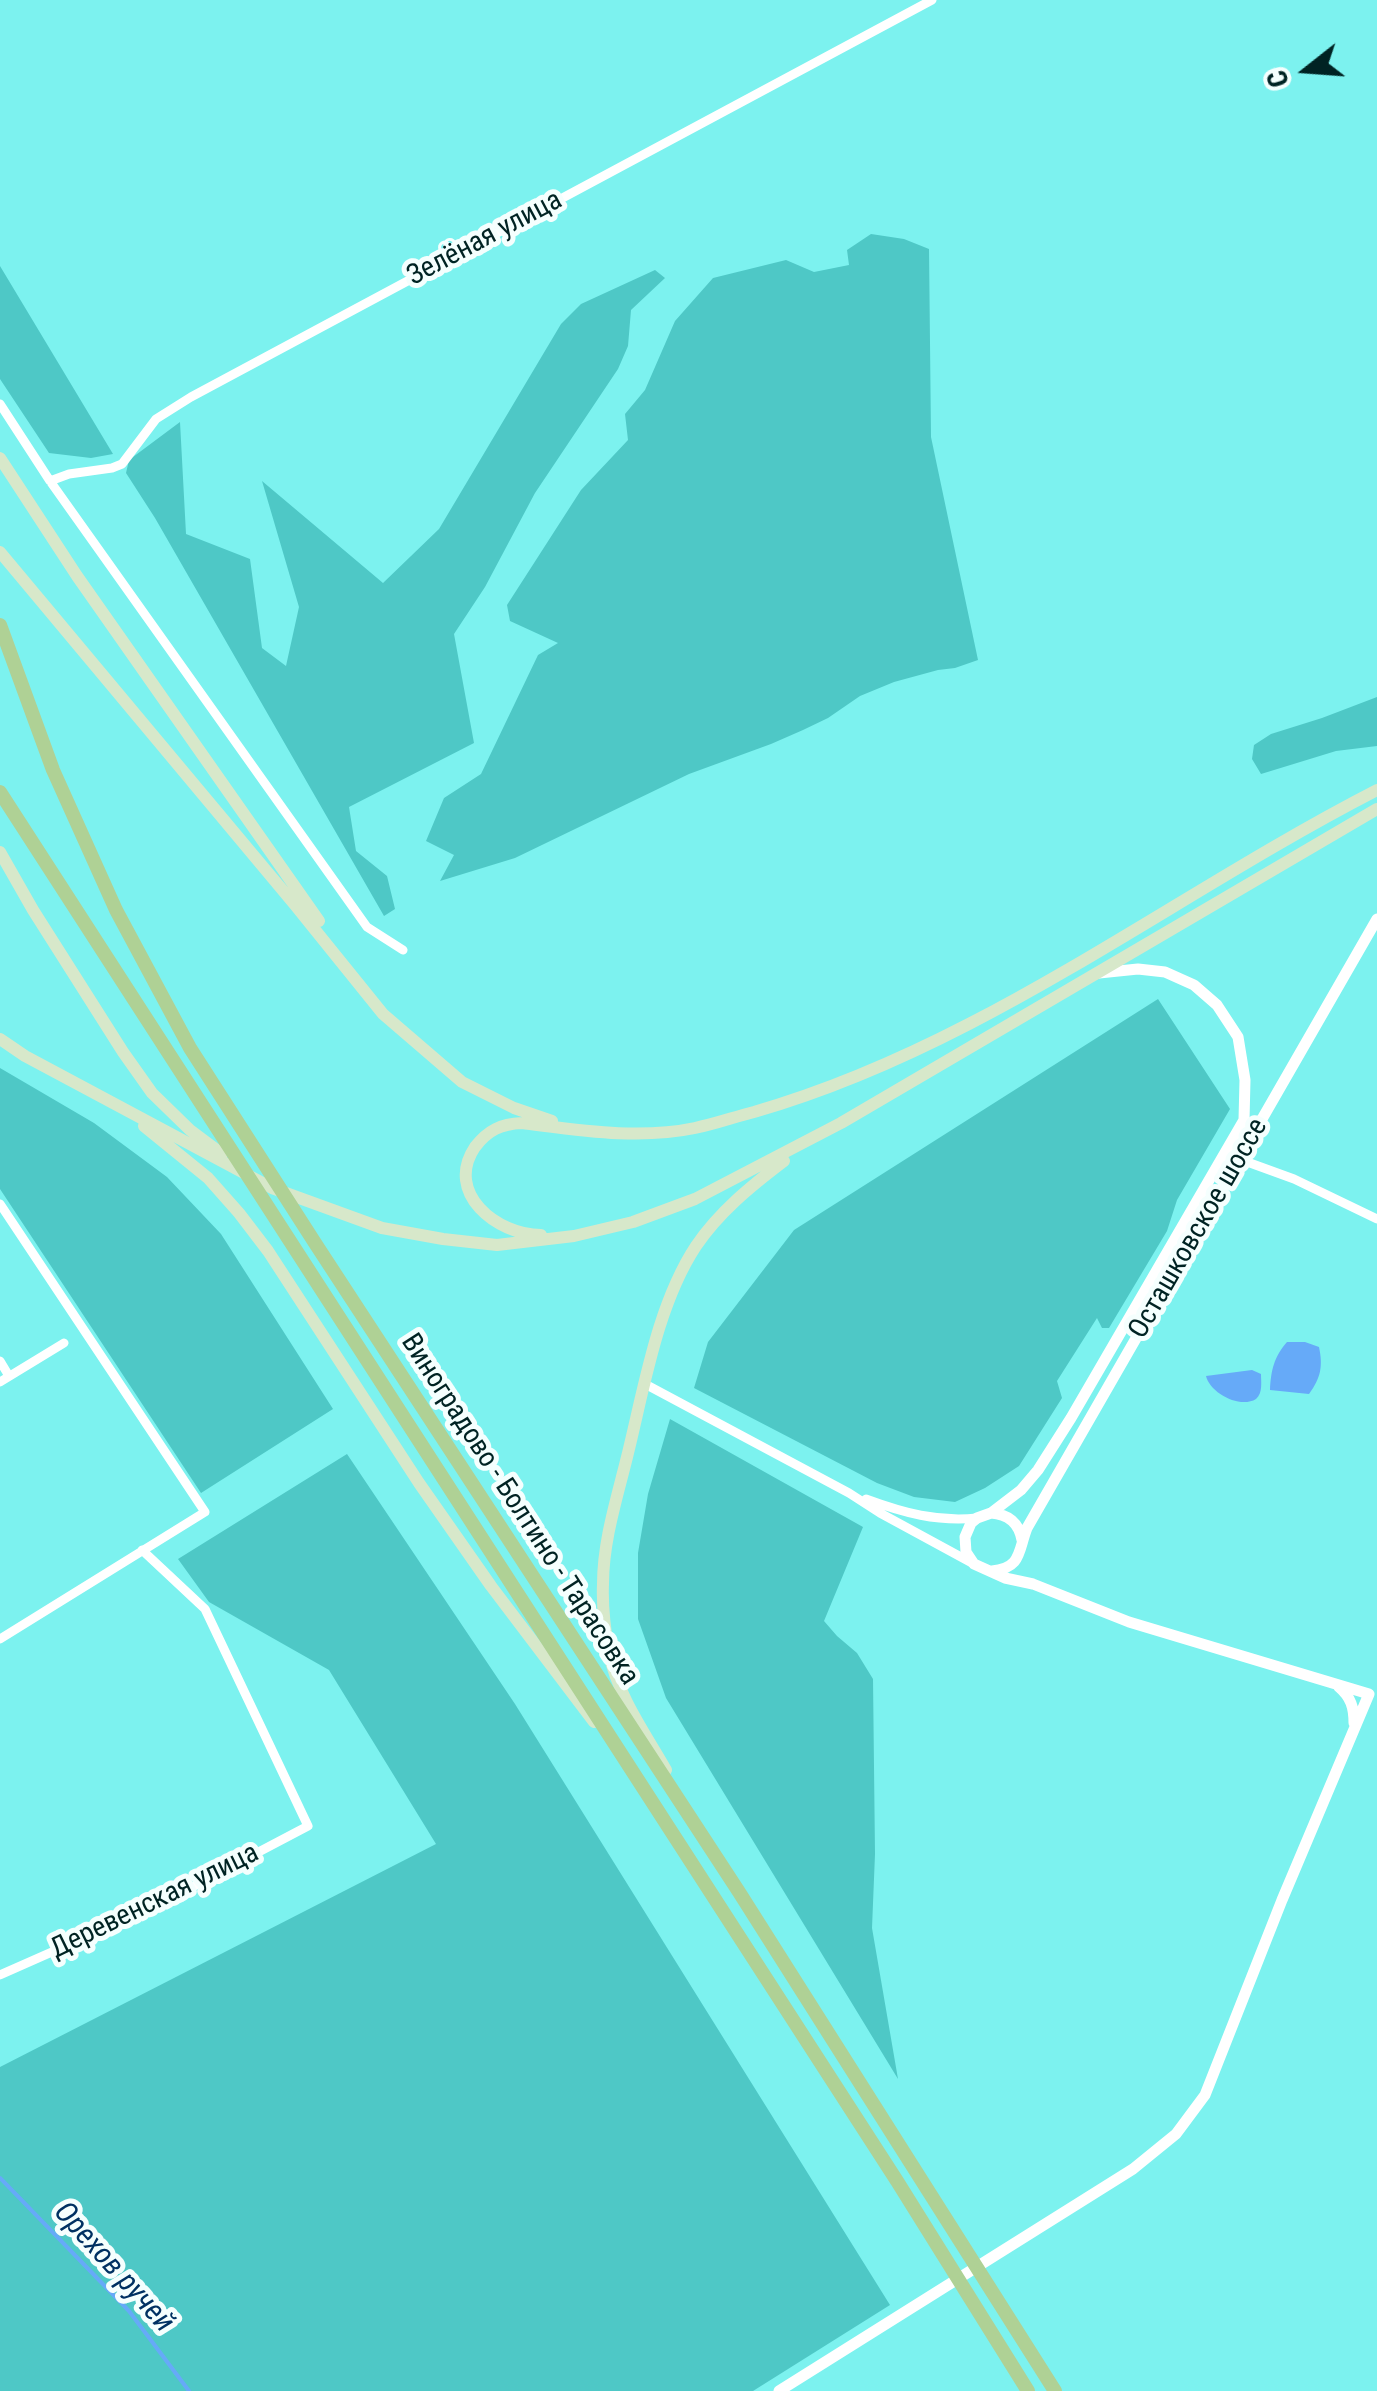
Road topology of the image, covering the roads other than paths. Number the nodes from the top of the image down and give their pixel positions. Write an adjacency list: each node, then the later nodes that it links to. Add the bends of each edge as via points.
1 (932, 0): 4 (street, Зелёная улица, via 190,397 156,420 122,464)
2 (0, 404): 4 (street)
3 (0, 458): 16 (main road)
4 (50, 481): 14 (street, via 367,927)
5 (0, 552): 16 (main road)
6 (0, 625): 44 (main road, Виноградово - Болтино - Тарасовка, via 53,770 116,910 198,1062)
7 (0, 781): 12 (main road)
8 (1377, 790): 19 (main road, via 901,1059 797,1100 694,1129 616,1134)
9 (0, 792): 12 (main road, Виноградово - Болтино - Тарасовка)
10 (1377, 808): 15 (main road)
11 (0, 852): 22 (main road, via 152,1092)
12 (58, 883): 43 (main road, Виноградово - Болтино - Тарасовка)
13 (1377, 918): 21 (street, Осташковское шоссе)
14 (403, 950)
15 (1094, 974): 20 (main road); 31 (street, Осташковское шоссе, via 1165,972 1217,1005 1238,1037 1244,1120 1038,1470)
16 (383, 1014): 19 (main road, via 462,1082)
17 (0, 1040): 18 (main road)
18 (123, 1108): 22 (main road); 43 (main road, via 240,1213 419,1484)
19 (574, 1128): 25 (main road, via 522,1122 490,1130 467,1161 465,1176 472,1198 502,1225 532,1235)
20 (818, 1136): 25 (main road, via 695,1199); 29 (main road, via 724,1211 696,1246 676,1284)
21 (1239, 1159): 24 (street); 33 (street, Осташковское шоссе)
22 (256, 1180): 25 (main road, via 382,1228 443,1239 497,1245)
23 (0, 1204): 34 (street, via 205,1512)
24 (1377, 1218)
25 (574, 1236)
26 (64, 1343): 28 (street)
27 (0, 1361): 28 (street)
28 (5, 1379)
29 (645, 1384): 30 (street, Осташковское шоссе); 44 (main road, via 602,1582 610,1658 627,1703)
30 (849, 1493): 32 (street, Осташковское шоссе, via 922,1517); 36 (street, Осташковское шоссе)
31 (991, 1513): 32 (street, Осташковское шоссе); 33 (street, via 1012,1520)
32 (977, 1518): 36 (street, via 964,1544)
33 (1022, 1540): 35 (street, Осташковское шоссе)
34 (142, 1550): 39 (street); 45 (street, Деревенская улица, via 205,1610 308,1826 156,1906)
35 (1019, 1555): 37 (street, via 1002,1570); 38 (street)
36 (974, 1564): 37 (street, Осташковское шоссе)
37 (988, 1571): 38 (street, Осташковское шоссе)
38 (1033, 1584): 40 (street, Осташковское шоссе, via 1130,1622)
39 (0, 1639)
40 (1333, 1682): 41 (street, Осташковское шоссе); 42 (street, via 1351,1701)
41 (1373, 1695): 42 (street)
42 (1353, 1732): 46 (street, via 1214,2073 1176,2134 1132,2170)
43 (628, 1766): 47 (main road, Виноградово - Болтино - Тарасовка)
44 (739, 1892): 48 (main road, Виноградово - Болтино - Тарасовка)
45 (0, 1975)
46 (779, 2391)
47 (1028, 2391)
48 (1055, 2391)

